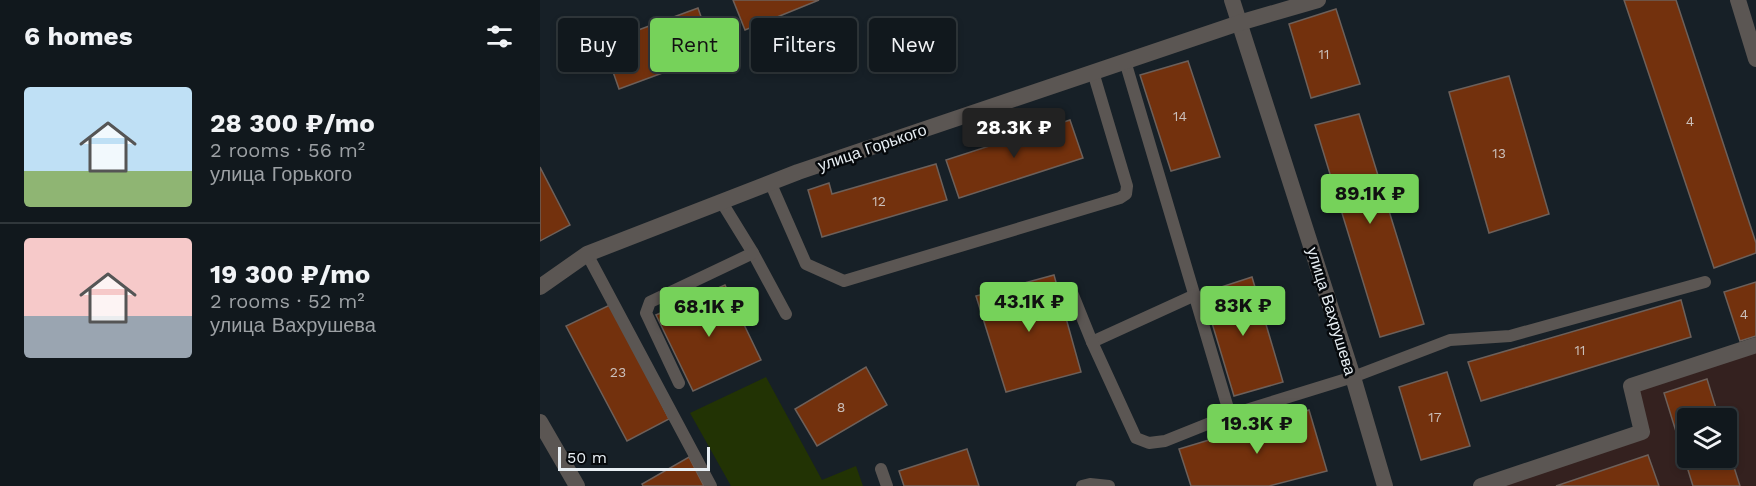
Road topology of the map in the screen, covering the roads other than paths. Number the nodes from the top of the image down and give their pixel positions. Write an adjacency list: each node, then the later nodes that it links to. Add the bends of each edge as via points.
1 (1232, 0): 4 (street, улица Вахрушева)
2 (1318, 0): 4 (street, улица Горького)
3 (1738, 0): 5 (street)
4 (1239, 23): 6 (street, улица Горького); 19 (street, улица Вахрушева)
5 (1756, 59)
6 (1125, 61): 7 (street, улица Горького); 15 (lane)
7 (1093, 72): 8 (street, улица Горького); 8 (lane, via 1126,186 1126,194 1120,198 844,281 806,264)
8 (770, 183): 9 (street, улица Горького)
9 (721, 201): 10 (lane); 11 (street, улица Горького)
10 (753, 253): 16 (lane); 20 (lane, via 650,302 646,313)
11 (586, 254): 13 (street, улица Горького); 25 (lane)
12 (1705, 282): 19 (lane, via 1510,336 1450,340)
13 (540, 287)
14 (1071, 290): 17 (lane)
15 (1195, 295): 17 (lane); 21 (lane)
16 (786, 314)
17 (1092, 342): 21 (lane, via 1136,438 1149,443 1165,441)
18 (1756, 345): 30 (street, via 1631,386 1642,432)
19 (1353, 377): 21 (lane); 29 (street, улица Вахрушева)
20 (679, 383)
21 (1230, 415)
22 (540, 422): 24 (street)
23 (881, 469): 26 (lane)
24 (577, 486)
25 (711, 486)
26 (887, 486)
27 (1082, 486): 28 (lane)
28 (1109, 486)
29 (1385, 486)
30 (1480, 486)

